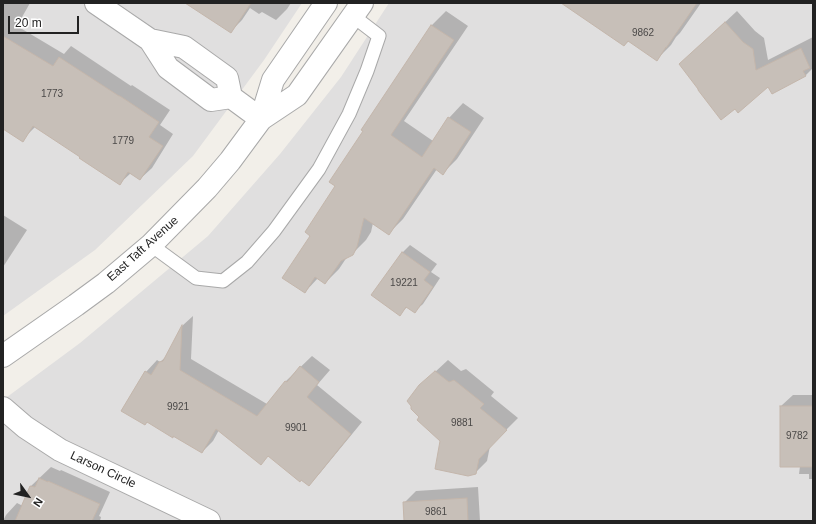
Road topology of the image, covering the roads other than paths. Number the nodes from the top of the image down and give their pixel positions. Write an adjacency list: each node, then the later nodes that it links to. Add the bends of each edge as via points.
1 (96, 3): 4 (street, via 150,40 168,68 211,100 231,97)
2 (326, 3): 4 (street, East Taft Avenue, via 273,80)
3 (357, 10): 4 (street, East Taft Avenue, via 297,95); 5 (lane, via 379,36 349,114 319,169 274,231 247,262 223,281 196,278)
4 (261, 119): 5 (street, East Taft Avenue, via 207,188)
5 (151, 245): 6 (street, East Taft Avenue, via 100,287)
6 (3, 356)
7 (3, 408): 8 (street, Larson Circle, via 25,427 60,450)
8 (209, 521)

